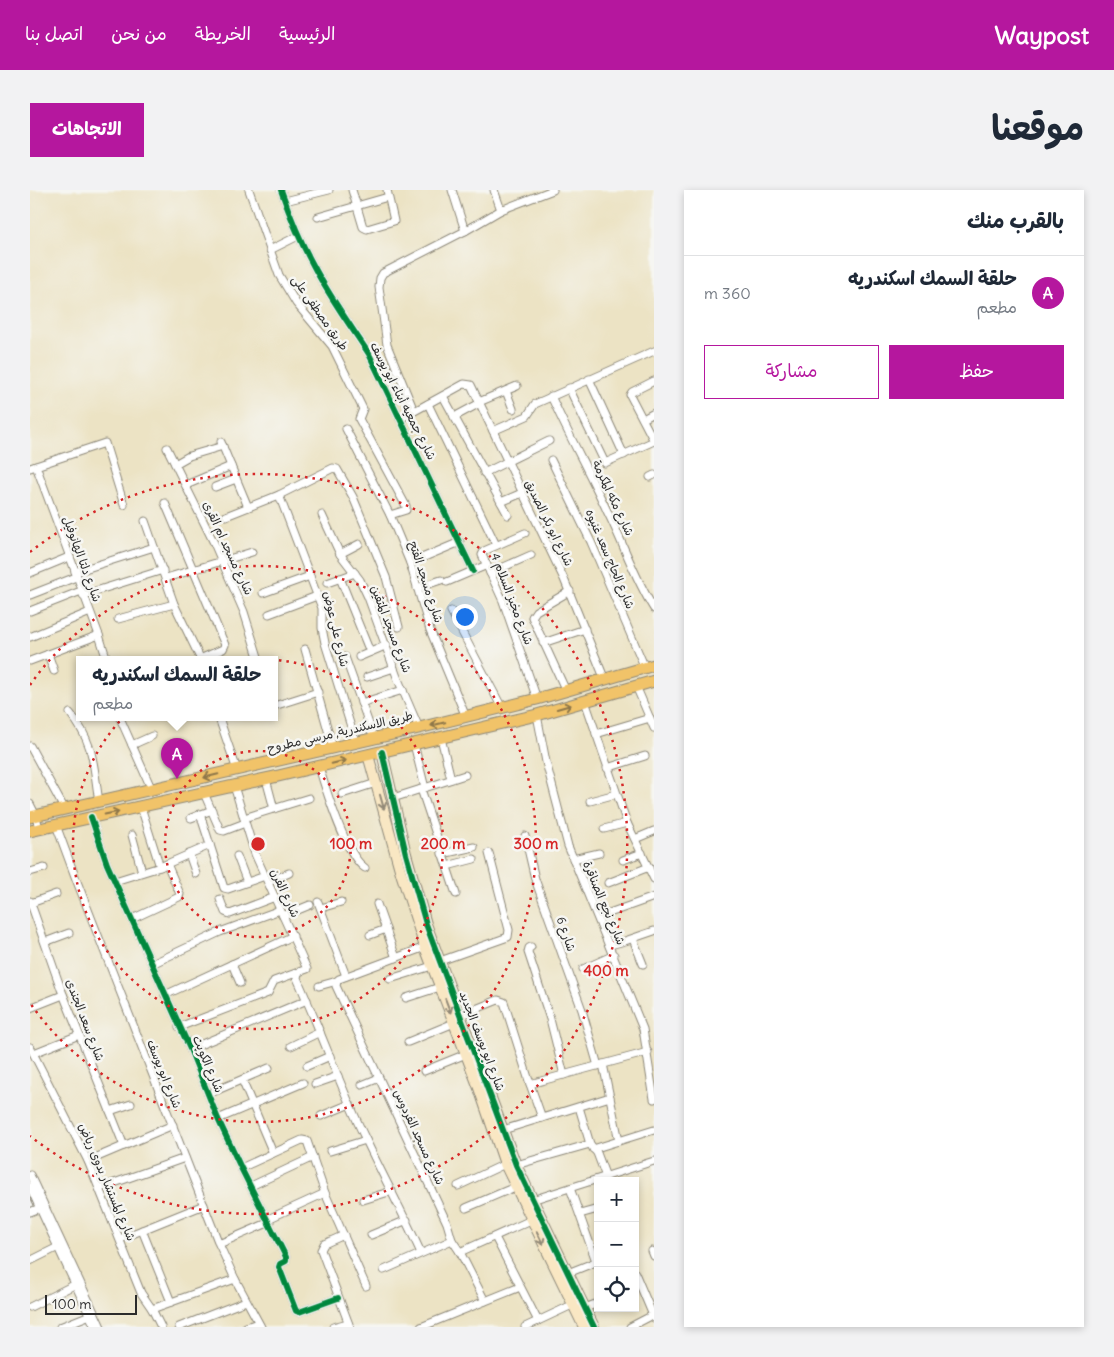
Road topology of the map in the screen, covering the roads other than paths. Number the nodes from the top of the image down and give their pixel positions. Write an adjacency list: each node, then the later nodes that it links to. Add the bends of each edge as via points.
1 (249, 190): 15 (street, طريق مصطفى على)
2 (281, 190): 9 (street, شارع جمعيه أبناء ابو يوسف)
3 (327, 190): 9 (street)
4 (352, 190): 10 (street)
5 (452, 190): 13 (street)
6 (494, 190): 11 (street)
7 (551, 190): 11 (street)
8 (387, 193): 10 (street); 10 (street, via 394,221 370,229 363,227)
9 (285, 201): 14 (street, شارع جمعيه أبناء ابو يوسف)
10 (357, 206): 12 (street)
11 (501, 210): 13 (street)
12 (318, 217)
13 (465, 231): 27 (street, via 386,271 380,278 388,345)
14 (298, 236): 15 (street); 30 (street, شارع جمعيه أبناء ابو يوسف, via 369,354)
15 (270, 250): 56 (street, طريق مصطفى على, via 279,275 296,303 332,346 363,410 359,419 406,506 406,510)
16 (654, 351): 17 (street)
17 (589, 379): 20 (street); 37 (street)
18 (654, 382): 31 (street, via 632,392)
19 (518, 386): 21 (street)
20 (570, 388): 23 (street); 37 (street, via 603,461 606,463)
21 (506, 391): 24 (street); 26 (street)
22 (443, 396): 24 (street, شارع ابو بكر الصديق, via 464,384 471,385); 25 (street); 29 (street)
23 (551, 396): 33 (street, via 535,404 527,416); 88 (street, شارع مكه المكرمة, via 638,582)
24 (480, 402): 29 (street); 33 (street, شارع ابو بكر الصديق)
25 (428, 404): 27 (street); 61 (street)
26 (513, 408)
27 (414, 411): 30 (street)
28 (654, 413): 31 (street)
29 (454, 416): 43 (street)
30 (400, 419): 59 (street, شارع جمعيه أبناء ابو يوسف)
31 (643, 419): 35 (street)
32 (346, 429): 56 (street, شارع مسجد الفتح)
33 (493, 430): 39 (street, شارع ابو بكر الصديق)
34 (549, 441): 39 (street)
35 (654, 441): 37 (street)
36 (167, 448): 40 (street, شارع مسجد ام القرى)
37 (624, 455)
38 (551, 460): 110 (street, شارع الحاج سعد غنيوه)
39 (507, 461): 43 (street); 47 (street, شارع ابو بكر الصديق)
40 (175, 464): 41 (street, via 222,444); 45 (street, شارع مسجد ام القرى)
41 (230, 466): 44 (street); 45 (street)
42 (33, 467): 51 (street, via 106,443); 66 (street, شارع دلتا الهانوفيل)
43 (484, 473): 49 (street)
44 (236, 479): 46 (street); 52 (street)
45 (186, 484): 67 (street, شارع مسجد ام القرى)
46 (215, 487)
47 (522, 493): 49 (street); 82 (street, شارع ابو بكر الصديق)
48 (279, 495): 52 (street); 77 (street, شارع على عوض); 94 (street, via 333,468 338,470 353,497 386,577)
49 (501, 502): 54 (street)
50 (165, 503): 70 (street)
51 (124, 504)
52 (248, 507): 55 (street)
53 (322, 515): 64 (street, شارع مسجد المتقين)
54 (508, 515)
55 (226, 516)
56 (390, 516): 68 (street, شارع مسجد الفتح)
57 (145, 521): 62 (street)
58 (525, 532): 61 (street, شارع مخبز السلام 4)
59 (460, 542): 68 (street); 72 (street, شارع جمعيه أبناء ابو يوسف)
60 (359, 544): 64 (street)
61 (496, 545): 69 (street, شارع مخبز السلام 4, via 483,552)
62 (154, 547): 71 (street); 76 (street)
63 (252, 552): 67 (street)
64 (340, 554): 73 (street, شارع مسجد المتقين)
65 (531, 554): 74 (street)
66 (69, 557): 75 (street); 76 (street, شارع دلتا الهانوفيل)
67 (222, 561): 70 (street); 106 (street, شارع مسجد ام القرى, via 249,622)
68 (410, 563): 81 (street, شارع مسجد الفتح)
69 (487, 565): 72 (street); 74 (street, شارع مخبز السلام 4)
70 (192, 569): 78 (street); 105 (street, via 225,645)
71 (163, 570): 78 (street); 83 (street)
72 (473, 571): 81 (street)
73 (355, 573): 79 (street); 99 (street, شارع مسجد المتقين)
74 (490, 573): 120 (street, شارع مخبز السلام 4)
75 (30, 574)
76 (75, 575): 83 (street, شارع دلتا الهانوفيل); 85 (street)
77 (310, 576): 84 (street); 86 (street, شارع على عوض)
78 (166, 578): 87 (street)
79 (340, 578): 80 (street); 101 (street)
80 (327, 584)
81 (417, 588): 127 (street, شارع مسجد الفتح, via 430,630)
82 (570, 591): 95 (street, شارع ابو بكر الصديق); 98 (street, via 533,614)
83 (82, 593): 89 (street); 91 (street, شارع دلتا الهانوفيل)
84 (263, 593)
85 (30, 595)
86 (317, 596): 92 (street); 140 (street, شارع على عوض, via 322,608 325,642)
87 (174, 604): 93 (street); 104 (street)
88 (654, 609)
89 (30, 611)
90 (452, 611): 124 (street)
91 (90, 612): 96 (street, شارع دلتا الهانوفيل); 97 (street)
92 (270, 614)
93 (118, 619)
94 (399, 627)
95 (585, 629): 98 (street); 114 (street, شارع ابو بكر الصديق)
96 (99, 635): 102 (street); 103 (street, شارع دلتا الهانوفيل)
97 (30, 637)
98 (543, 643): 118 (street)
99 (387, 645): 101 (street); 111 (street, شارع مسجد المتقين)
100 (305, 649): 119 (street)
101 (370, 652): 108 (street)
102 (48, 654): 109 (street); 112 (street)
103 (106, 656)
104 (199, 656)
105 (209, 656)
106 (258, 656)
107 (345, 657): 123 (street)
108 (359, 657)
109 (30, 661)
110 (649, 667): 114 (main road, طريق الاسكندرية, مرسى مطروح)
111 (394, 668): 113 (street); 117 (street, شارع مسجد المتقين)
112 (54, 671)
113 (367, 678)
114 (605, 680): 118 (main road, طريق الاسكندرية, مرسى مطروح)
115 (654, 681): 116 (main road)
116 (636, 686): 121 (main road); 128 (street)
117 (403, 690): 123 (street); 134 (street, شارع مسجد المتقين)
118 (566, 691): 120 (main road, طريق الاسكندرية, مرسى مطروح)
119 (318, 692): 122 (street); 144 (street)
120 (537, 699): 124 (main road, طريق الاسكندرية, مرسى مطروح)
121 (585, 701): 126 (main road, one-way to 121); 136 (street)
122 (278, 703)
123 (361, 703): 138 (street)
124 (498, 709): 127 (main road, طريق الاسكندرية, مرسى مطروح); 133 (main road)
125 (70, 712): 129 (street)
126 (537, 715): 133 (main road); 193 (street, شارع نجع الصناقرة, via 555,800)
127 (466, 717): 134 (main road, طريق الاسكندرية, مرسى مطروح, one-way to 134)
128 (650, 718): 135 (street); 136 (street)
129 (76, 720)
130 (76, 721): 165 (street, via 93,756)
131 (121, 721): 142 (street)
132 (219, 721): 151 (street)
133 (498, 724): 139 (main road)
134 (419, 728): 138 (main road, طريق الاسكندرية, مرسى مطروح)
135 (654, 728)
136 (596, 734): 150 (street)
137 (152, 736): 142 (street)
138 (374, 738): 140 (main road, طريق الاسكندرية, مرسى مطروح)
139 (441, 738): 141 (main road); 154 (street)
140 (356, 743): 144 (main road, طريق الاسكندرية, مرسى مطروح)
141 (414, 744): 145 (main road); 157 (street)
142 (132, 745): 158 (street)
143 (30, 746): 169 (street)
144 (333, 748): 148 (main road, طريق الاسكندرية, مرسى مطروح)
145 (382, 752): 146 (main road); 163 (street, شارع ابو يوسف الجديد)
146 (368, 755): 149 (main road, one-way to 146); 155 (street, شارع ابو يوسف الجديد)
147 (645, 756): 150 (street)
148 (270, 762): 151 (main road, طريق الاسكندرية, مرسى مطروح); 153 (main road)
149 (319, 767): 153 (main road); 199 (street, via 340,826 357,861)
150 (607, 768): 161 (street)
151 (236, 770): 158 (main road, طريق الاسكندرية, مرسى مطروح, one-way to 158)
152 (465, 775): 154 (street)
153 (270, 778): 156 (main road); 168 (street)
154 (451, 779): 157 (street)
155 (376, 783): 160 (street); 229 (street, شارع ابو يوسف الجديد, one-way to 229, via 400,873)
156 (234, 786): 159 (main road); 175 (street, شارع الفرن)
157 (423, 788): 163 (street); 190 (street)
158 (152, 790): 165 (main road, طريق الاسكندرية, مرسى مطروح)
159 (204, 793): 167 (main road); 170 (street)
160 (342, 794)
161 (616, 794): 164 (street); 176 (street)
162 (309, 798): 168 (street)
163 (393, 798): 233 (street, شارع ابو يوسف الجديد)
164 (590, 801)
165 (99, 802): 169 (main road, طريق الاسكندرية, مرسى مطروح)
166 (30, 804): 172 (street)
167 (141, 807): 173 (main road, one-way to 167); 195 (street)
168 (274, 809): 175 (street)
169 (65, 810): 172 (main road, طريق الاسكندرية, مرسى مطروح)
170 (212, 810): 171 (street); 175 (street, via 222,831)
171 (200, 814): 174 (street); 184 (street)
172 (33, 817): 178 (street)
173 (91, 817): 177 (main road); 206 (street, شارع الكويت)
174 (191, 818)
175 (244, 821): 204 (street, شارع الفرن)
176 (627, 823): 179 (street); 183 (street)
177 (56, 825): 178 (main road); 285 (street, شارع ابو يوسف)
178 (35, 830)
179 (604, 830)
180 (654, 831): 183 (street)
181 (132, 835): 201 (street)
182 (525, 836): 261 (street, شارع 6, via 535,879)
183 (634, 839): 188 (street)
184 (210, 845): 189 (street); 207 (street, via 224,888)
185 (474, 847): 190 (street)
186 (489, 853): 233 (street, via 509,930 508,937)
187 (599, 853): 193 (street)
188 (642, 853): 194 (street); 196 (street)
189 (189, 854): 195 (street); 203 (street)
190 (442, 854): 197 (street)
191 (237, 856): 207 (street)
192 (474, 859): 197 (street)
193 (573, 859): 219 (street, شارع نجع الصناقرة)
194 (623, 860)
195 (163, 865): 201 (street); 220 (street, via 179,897)
196 (650, 865): 205 (street); 208 (street)
197 (447, 866): 210 (street)
198 (44, 868): 200 (street)
199 (365, 868)
200 (30, 872)
201 (142, 872): 206 (street)
202 (289, 873): 204 (street)
203 (196, 874)
204 (266, 879): 207 (street); 211 (street, شارع الفرن)
205 (654, 879)
206 (115, 881): 220 (street, شارع الكويت)
207 (246, 882)
208 (608, 883)
209 (56, 894): 214 (street)
210 (456, 894)
211 (275, 897): 213 (street, via 230,914 225,912); 218 (street, شارع الفرن)
212 (654, 897): 219 (street)
213 (220, 899)
214 (30, 902): 227 (street, شارع سعد الجندى)
215 (341, 902): 239 (street, via 320,905)
216 (377, 904): 221 (street)
217 (310, 905): 218 (street)
218 (282, 913): 225 (street, شارع الفرن); 234 (street, via 220,932)
219 (598, 918): 228 (street, شارع نجع الصناقرة)
220 (132, 919): 234 (street, شارع الكويت)
221 (386, 929): 224 (street); 232 (street)
222 (654, 931): 226 (street)
223 (69, 933): 227 (street)
224 (370, 935)
225 (293, 936): 235 (street); 238 (street, شارع الفرن, via 308,967)
226 (633, 939): 228 (street); 236 (street)
227 (45, 942): 245 (street, شارع سعد الجندى)
228 (610, 945): 231 (street, شارع نجع الصناقرة)
229 (425, 947): 232 (street); 233 (street, شارع ابو يوسف الجديد)
230 (531, 947): 265 (street, via 527,950)
231 (614, 955): 237 (street); 258 (street, شارع نجع الصناقرة, via 644,1029)
232 (396, 958): 239 (street)
233 (436, 963): 240 (street); 244 (street, شارع ابو يوسف الجديد); 250 (street, شارع ابو يوسف الجديد)
234 (152, 964): 246 (street, شارع الكويت)
235 (232, 964): 242 (street); 246 (street)
236 (643, 964)
237 (583, 969)
238 (298, 973): 248 (street, via 297,978); 251 (street, via 274,981 268,993)
239 (346, 976): 241 (street)
240 (390, 979)
241 (337, 981): 243 (street); 267 (street, شارع مسجد الفردوس, via 336,986)
242 (240, 983)
243 (319, 986)
244 (440, 987): 247 (street); 250 (street, شارع ابو يوسف الجديد, one-way to 250)
245 (63, 995): 249 (street); 253 (street, شارع سعد الجندى)
246 (165, 995): 251 (street, شارع الكويت)
247 (406, 998)
248 (307, 1000): 252 (street); 256 (street)
249 (30, 1008)
250 (457, 1019): 254 (street); 259 (street, شارع ابو يوسف الجديد); 271 (street, via 498,1000 504,1002); 273 (street, شارع ابو يوسف الجديد)
251 (179, 1027): 256 (street, شارع الكويت)
252 (320, 1032): 255 (street); 260 (street)
253 (79, 1035): 257 (street); 281 (street, شارع سعد الجندى)
254 (408, 1042)
255 (291, 1046)
256 (190, 1049): 274 (street, شارع الكويت)
257 (32, 1050): 296 (street, شارع المستشار بدوى رياض)
258 (648, 1052): 261 (street); 276 (street, شارع نجع الصناقرة)
259 (466, 1054): 264 (street); 273 (street, شارع ابو يوسف الجديد)
260 (330, 1056): 262 (street); 266 (street)
261 (601, 1065): 265 (street); 275 (street, شارع 6)
262 (307, 1066)
263 (269, 1068): 268 (street)
264 (424, 1071)
265 (564, 1075): 271 (street)
266 (338, 1076): 270 (street); 278 (street)
267 (379, 1078): 272 (street); 329 (street, شارع مسجد الفردوس)
268 (242, 1080): 274 (street); 279 (street)
269 (303, 1084): 279 (street)
270 (315, 1084)
271 (530, 1084): 283 (street)
272 (362, 1085)
273 (483, 1086): 286 (street, شارع ابو يوسف الجديد); 298 (street, شارع ابو يوسف الجديد)
274 (208, 1094): 284 (street, شارع الكويت)
275 (610, 1097): 280 (street); 289 (street, شارع 6)
276 (654, 1099)
277 (131, 1104): 281 (street)
278 (350, 1104): 282 (street); 288 (street)
279 (251, 1105): 284 (street); 293 (street)
280 (578, 1107): 283 (street); 291 (street)
281 (110, 1111): 290 (street, شارع سعد الجندى)
282 (321, 1116)
283 (542, 1118): 286 (street)
284 (218, 1119): 300 (street, شارع الكويت)
285 (173, 1125): 290 (street); 295 (street, شارع ابو يوسف)
286 (503, 1130): 299 (street, شارع ابو يوسف الجديد)
287 (654, 1130): 289 (street)
288 (366, 1140): 292 (street); 310 (street)
289 (618, 1141): 291 (street)
290 (124, 1146): 296 (street)
291 (592, 1147): 299 (street); 302 (street)
292 (330, 1151)
293 (273, 1153): 294 (street, via 302,1140 309,1143); 300 (street)
294 (313, 1157): 304 (street); 311 (street)
295 (186, 1158): 308 (street); 315 (street, شارع ابو يوسف)
296 (88, 1161): 308 (street, شارع المستشار بدوى رياض)
297 (654, 1161): 302 (street)
298 (505, 1164): 305 (street); 307 (street, شارع ابو يوسف الجديد)
299 (516, 1165): 314 (street, شارع ابو يوسف الجديد)
300 (240, 1168): 304 (street, شارع الكويت)
301 (30, 1175): 312 (street)
302 (606, 1177)
303 (594, 1181): 309 (street)
304 (251, 1186): 321 (street, شارع الكويت)
305 (458, 1186)
306 (30, 1187): 312 (street)
307 (515, 1187): 317 (street); 323 (street, شارع ابو يوسف الجديد)
308 (100, 1188): 328 (street, شارع المستشار بدوى رياض)
309 (570, 1188): 314 (street); 320 (street)
310 (392, 1191): 313 (street); 322 (street)
311 (325, 1193): 321 (street); 325 (street)
312 (38, 1198): 316 (street); 350 (street)
313 (363, 1200)
314 (532, 1200): 338 (street, شارع ابو يوسف الجديد)
315 (204, 1205): 324 (street); 330 (street, شارع ابو يوسف)
316 (40, 1208): 319 (street); 331 (street)
317 (466, 1208)
318 (594, 1210): 320 (street)
319 (30, 1212)
320 (580, 1214): 334 (street)
321 (269, 1220): 330 (street); 344 (street, شارع الكويت, via 287,1258 279,1267 298,1312)
322 (407, 1220): 326 (street); 333 (street)
323 (531, 1220): 327 (street); 348 (street, شارع ابو يوسف الجديد, one-way to 348)
324 (142, 1230): 328 (street); 347 (street)
325 (344, 1235): 341 (street); 344 (street, via 324,1244 320,1250)
326 (371, 1235)
327 (495, 1237): 332 (street); 342 (street)
328 (120, 1239): 353 (street, شارع المستشار بدوى رياض, via 141,1293)
329 (452, 1240): 332 (street, شارع مسجد الفردوس); 333 (street)
330 (219, 1244): 339 (street, شارع ابو يوسف)
331 (58, 1247): 335 (street); 340 (street)
332 (460, 1252): 346 (street, شارع مسجد الفردوس)
333 (421, 1253): 337 (street)
334 (594, 1253)
335 (30, 1261)
336 (594, 1262): 338 (street)
337 (384, 1270)
338 (568, 1272): 352 (street, شارع ابو يوسف الجديد)
339 (235, 1279): 345 (street, شارع ابو يوسف); 347 (street)
340 (76, 1284): 350 (street); 351 (street)
341 (366, 1286)
342 (520, 1287): 346 (street); 356 (street)
343 (639, 1288): 355 (street)
344 (338, 1298): 358 (street)
345 (246, 1301): 357 (street, شارع ابو يوسف); 363 (street)
346 (485, 1301): 366 (street)
347 (171, 1302): 353 (street)
348 (572, 1305): 356 (street); 368 (street, شارع ابو يوسف الجديد)
349 (594, 1305): 352 (street)
350 (89, 1306): 354 (street); 361 (street)
351 (30, 1307)
352 (585, 1308): 369 (street, شارع ابو يوسف الجديد)
353 (152, 1309): 362 (street, شارع المستشار بدوى رياض)
354 (90, 1315): 359 (street); 360 (street)
355 (654, 1317): 370 (street)
356 (538, 1321): 367 (street)
357 (259, 1325): 364 (street)
358 (349, 1325): 365 (street)
359 (60, 1327)
360 (95, 1327)
361 (101, 1327)
362 (161, 1327)
363 (178, 1327)
364 (246, 1327)
365 (333, 1327)
366 (421, 1327)
367 (525, 1327)
368 (584, 1327)
369 (594, 1327)
370 (630, 1327)

